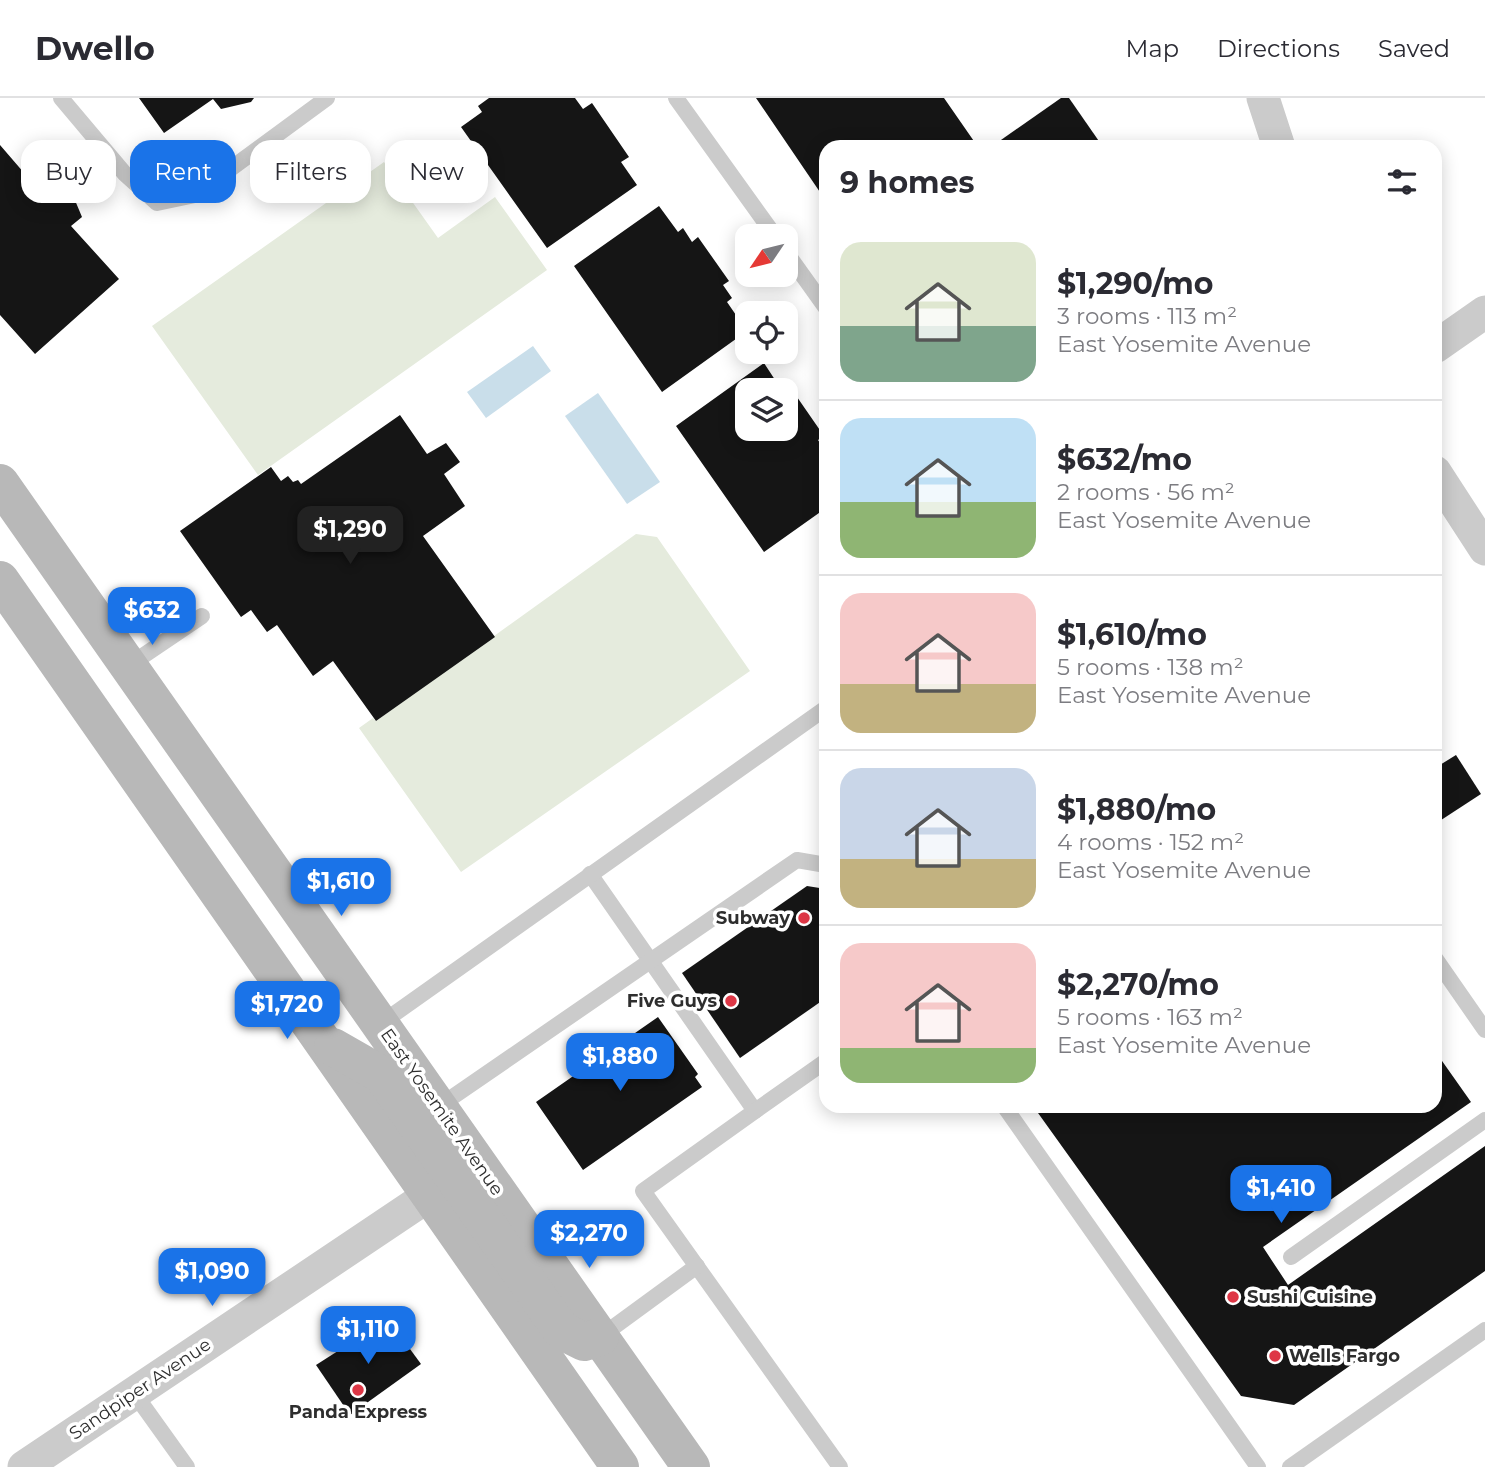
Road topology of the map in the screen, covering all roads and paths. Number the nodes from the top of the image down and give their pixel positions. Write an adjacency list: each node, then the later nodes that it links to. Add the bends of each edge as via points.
1 (61, 98): 2 (lane, via 125,174 157,203 195,195)
2 (327, 98)
3 (676, 98): 6 (lane)
4 (1263, 98): 5 (street)
5 (1277, 140)
6 (766, 224)
7 (798, 269): 8 (lane)
8 (819, 298)
9 (1485, 312): 10 (street)
10 (1442, 341)
11 (0, 483): 16 (main road, East Yosemite Avenue)
12 (1442, 483): 13 (street)
13 (1485, 549)
14 (0, 580): 24 (main road)
15 (202, 616): 16 (lane)
16 (128, 666): 22 (main road, East Yosemite Avenue)
17 (819, 713): 19 (lane)
18 (819, 864): 20 (lane, via 797,860)
19 (590, 874): 20 (lane); 22 (lane)
20 (650, 960): 26 (lane); 27 (lane)
21 (1442, 968): 23 (lane)
22 (380, 1024): 26 (main road, East Yosemite Avenue)
23 (1485, 1030)
24 (325, 1042): 30 (main road); 34 (main road, via 382,1075 562,1331 584,1342)
25 (819, 1066): 27 (lane)
26 (439, 1107): 34 (main road, East Yosemite Avenue)
27 (755, 1111): 32 (lane, via 643,1191)
28 (1009, 1113): 41 (lane)
29 (1485, 1120): 31 (lane)
30 (431, 1194): 35 (street, Sandpiper Avenue); 38 (main road)
31 (1291, 1257)
32 (697, 1266): 34 (lane); 40 (lane)
33 (1485, 1330): 42 (lane)
34 (600, 1337): 39 (main road, East Yosemite Avenue)
35 (134, 1393): 36 (street, Sandpiper Avenue); 37 (lane)
36 (24, 1467)
37 (187, 1467)
38 (621, 1467)
39 (691, 1467)
40 (840, 1467)
41 (1258, 1467)
42 (1290, 1467)

